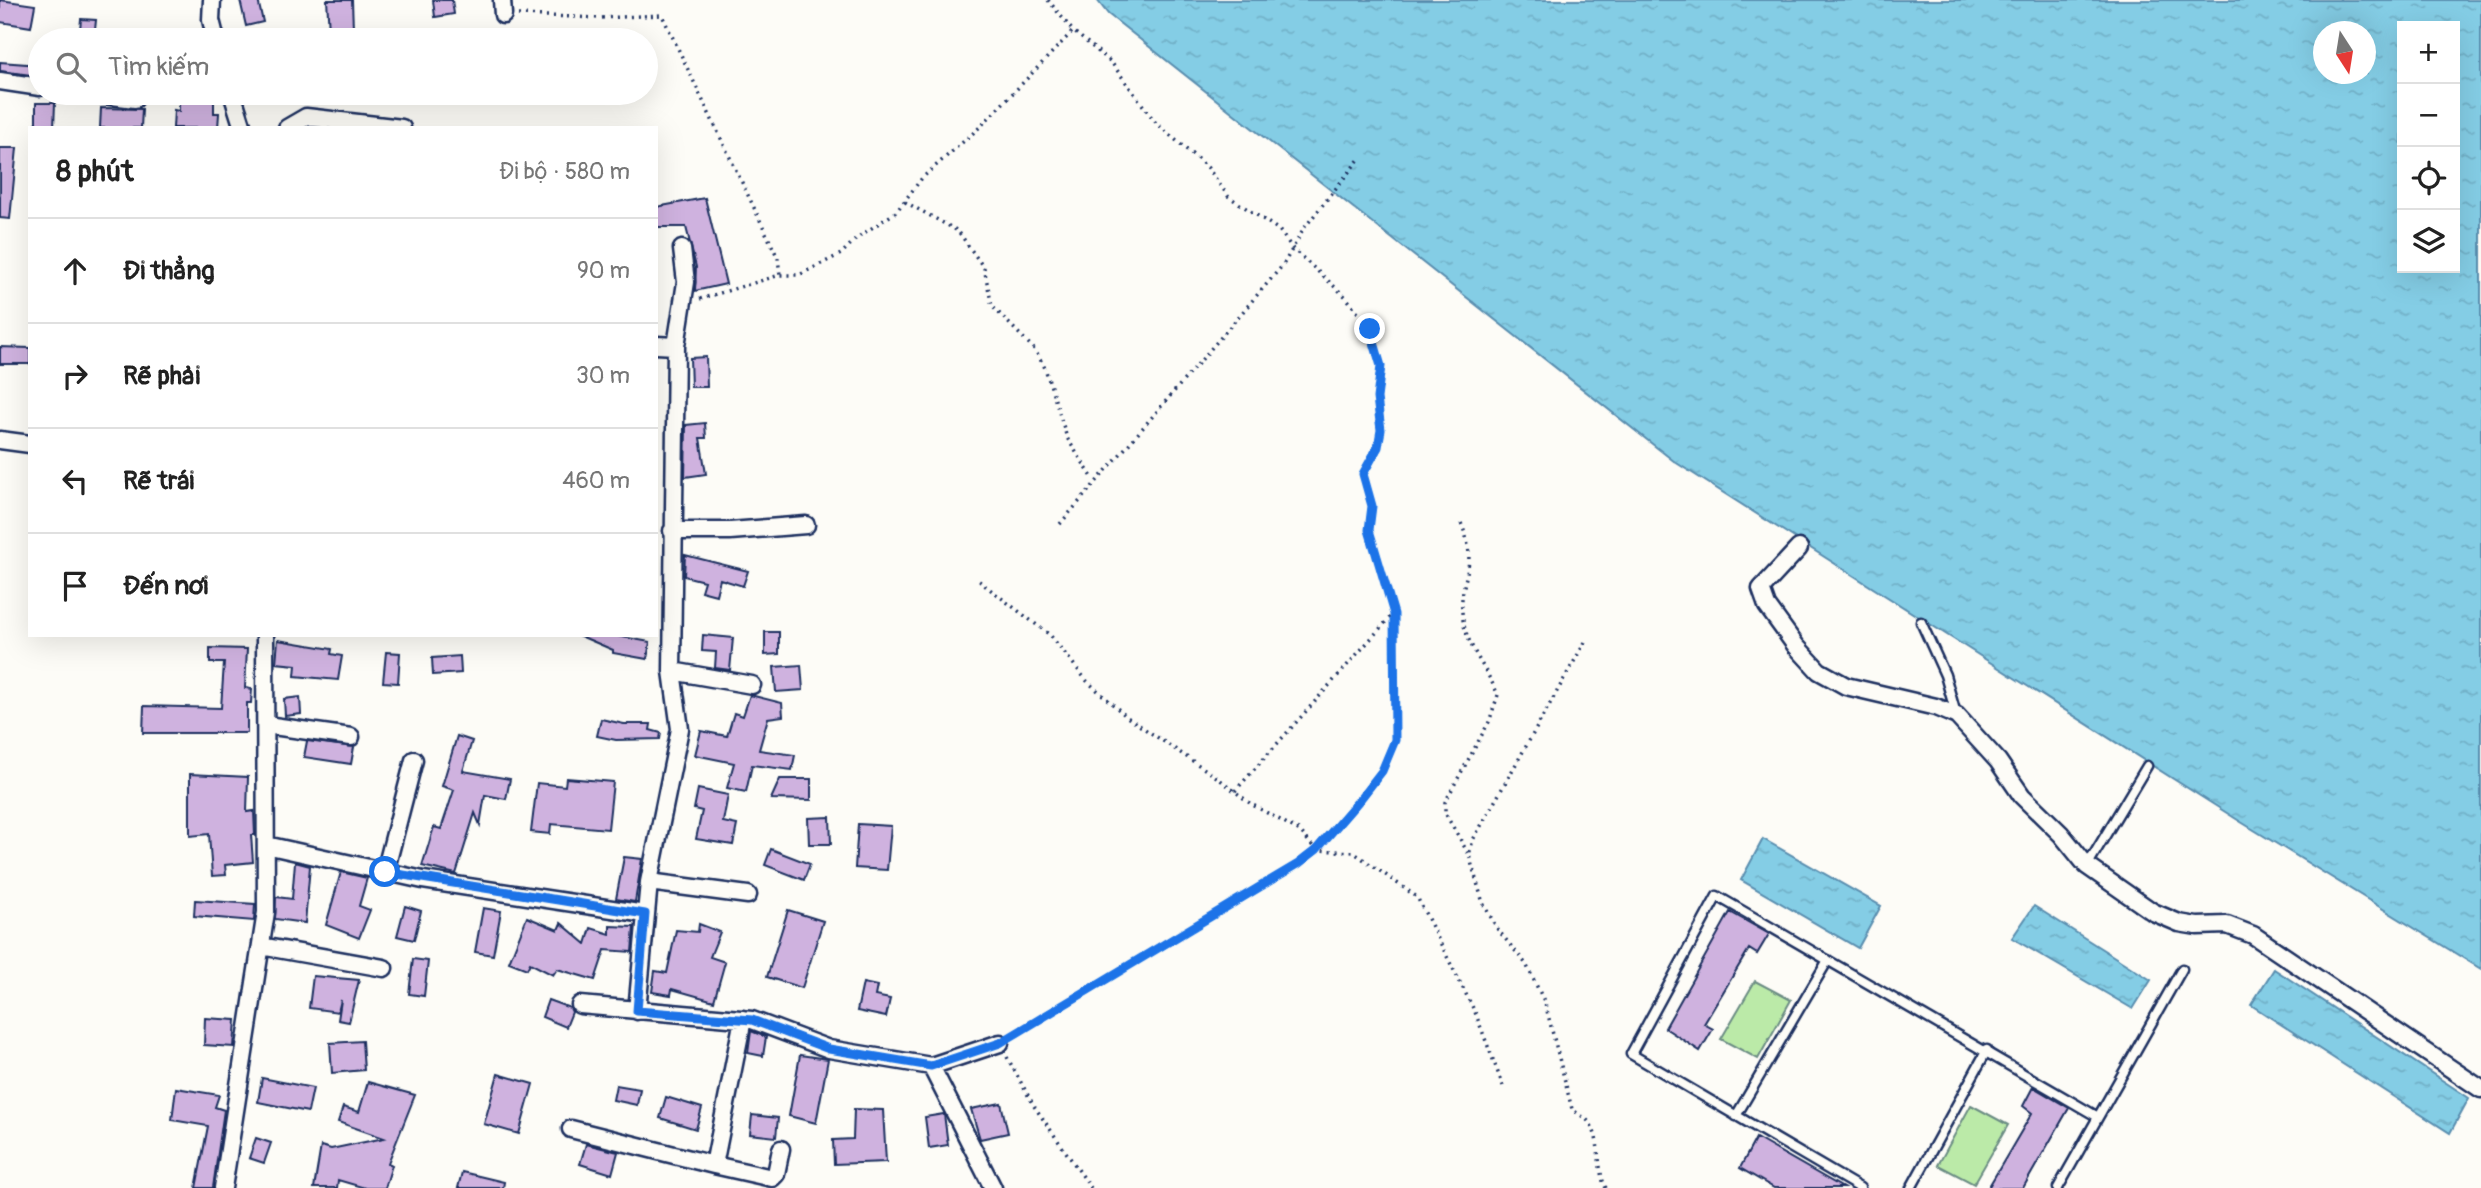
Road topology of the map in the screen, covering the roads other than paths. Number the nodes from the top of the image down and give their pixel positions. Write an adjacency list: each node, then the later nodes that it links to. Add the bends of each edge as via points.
1 (212, 0): 2 (street)
2 (213, 28)
3 (0, 82): 4 (street)
4 (28, 86)
5 (236, 105): 6 (street)
6 (242, 126)
7 (290, 126): 8 (street, via 306,117)
8 (385, 126)
9 (682, 249): 11 (street, via 686,282)
10 (658, 345): 11 (street)
11 (676, 346): 15 (street)
12 (0, 440): 13 (street)
13 (28, 444)
14 (806, 525): 15 (street)
15 (671, 531): 19 (street)
16 (1799, 548): 21 (street, via 1761,589 1767,606 1811,663 1846,686)
17 (1921, 622): 21 (lane)
18 (265, 637): 22 (street)
19 (672, 671): 20 (street); 29 (street, via 680,729)
20 (751, 685)
21 (1957, 716): 27 (street)
22 (266, 725): 23 (street); 26 (street)
23 (351, 737)
24 (414, 760): 28 (street)
25 (2147, 766): 27 (lane)
26 (266, 845): 28 (street); 32 (street)
27 (2087, 866): 42 (street, via 2166,918 2197,926 2239,928 2253,935)
28 (385, 872): 31 (street)
29 (649, 882): 30 (street); 31 (street)
30 (748, 895)
31 (645, 914): 37 (street)
32 (261, 946): 34 (street); 48 (street)
33 (1828, 960): 40 (lane); 43 (lane); 43 (lane, via 1717,896 1631,1054)
34 (384, 968)
35 (2182, 969): 44 (lane)
36 (580, 1005): 37 (street)
37 (637, 1011): 38 (street)
38 (743, 1019): 41 (street, via 829,1049); 47 (street)
39 (1000, 1043): 41 (street)
40 (1987, 1050): 44 (lane); 51 (lane)
41 (931, 1066): 49 (street)
42 (2481, 1088)
43 (1736, 1116): 50 (lane)
44 (2098, 1117): 52 (lane)
45 (571, 1129): 47 (street)
46 (781, 1149): 47 (street, via 772,1178)
47 (714, 1165)
48 (223, 1188)
49 (993, 1188)
50 (1860, 1188)
51 (1912, 1188)
52 (2058, 1188)

